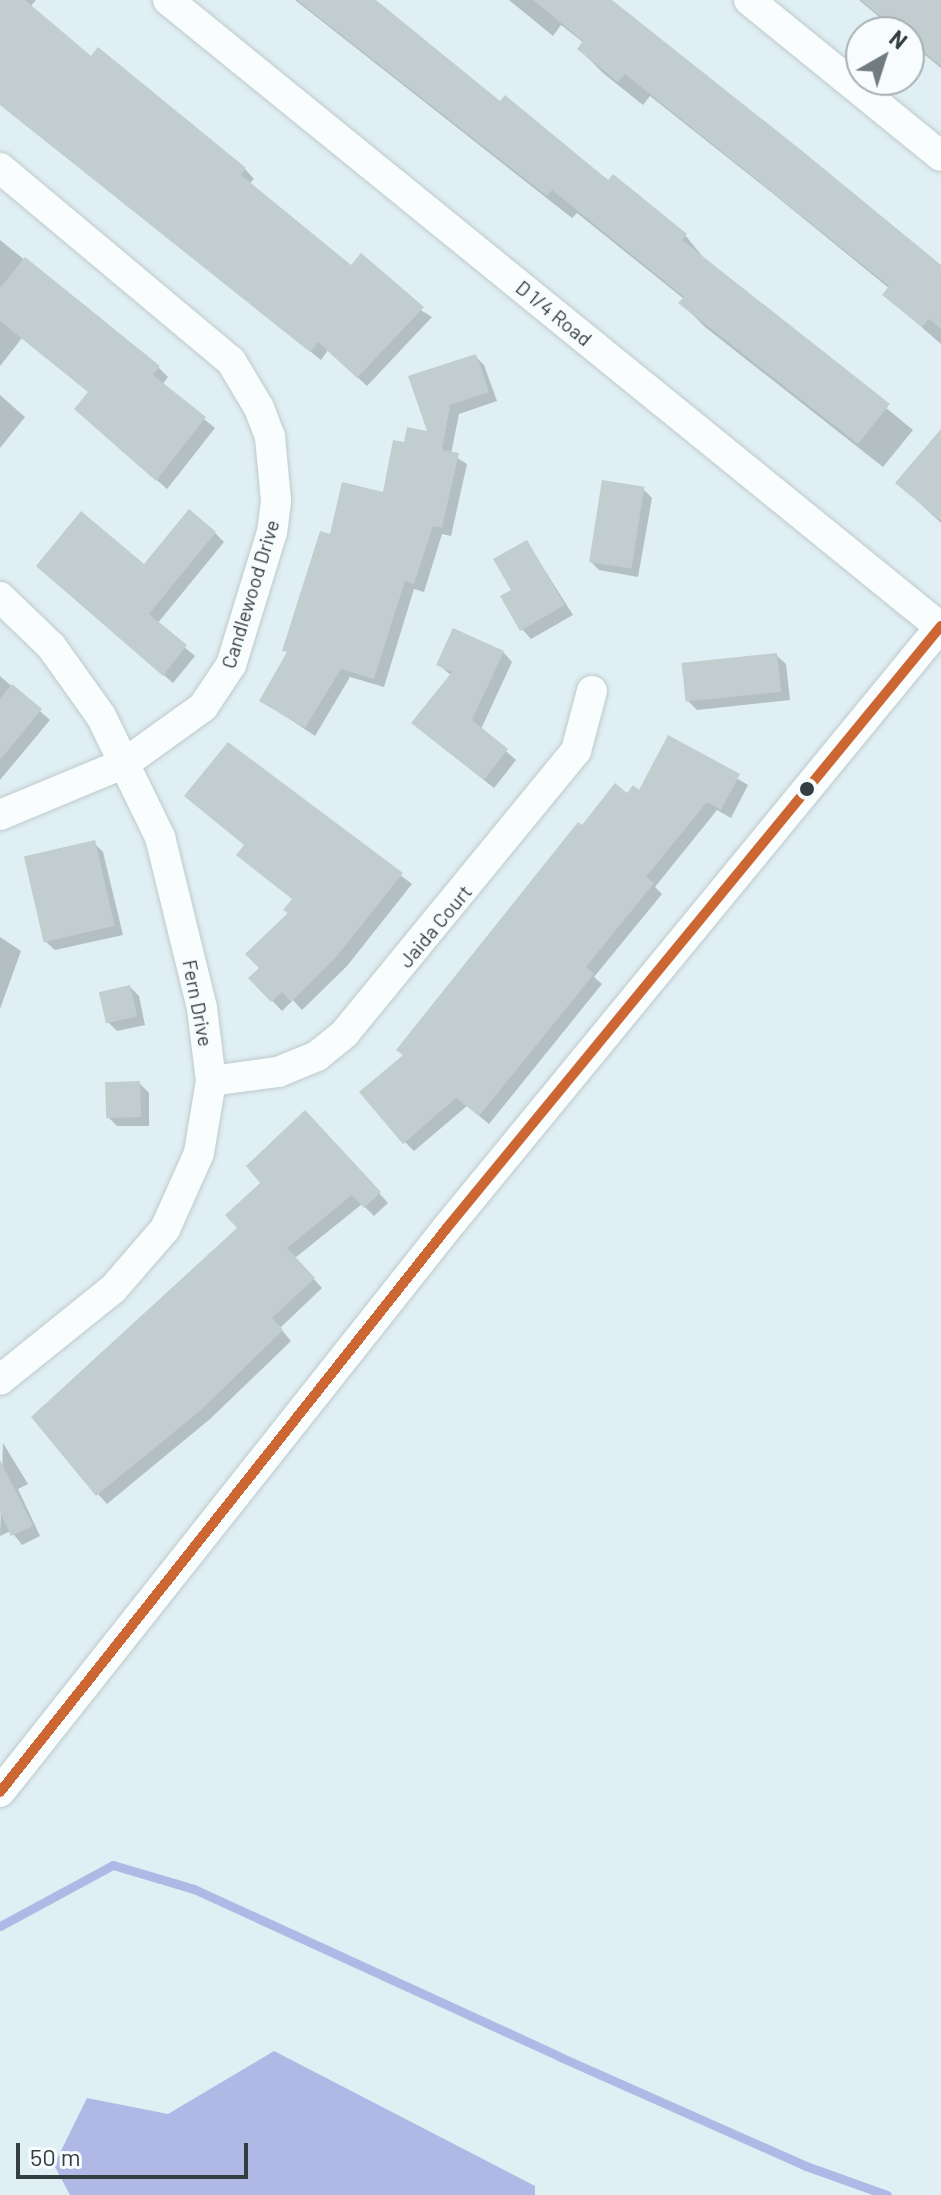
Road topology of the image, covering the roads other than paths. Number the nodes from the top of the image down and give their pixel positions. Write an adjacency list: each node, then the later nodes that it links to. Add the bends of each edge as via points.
1 (168, 0): 6 (street, D 1/4 Road)
2 (749, 0): 3 (street)
3 (941, 156)
4 (0, 168): 8 (street, Candlewood Drive, via 219,348 244,379 270,437 276,501 272,532 231,665 203,707)
5 (0, 597): 8 (street, Fern Drive, via 51,646 101,716)
6 (941, 627): 12 (street, via 446,1229)
7 (592, 691): 10 (street, Jaida Court, via 576,751 345,1033 317,1056 278,1072)
8 (125, 763): 9 (street, Candlewood Drive); 10 (street, Fern Drive, via 160,837 202,1008)
9 (0, 815)
10 (211, 1081): 11 (street, Fern Drive, via 199,1153 165,1229 113,1289)
11 (0, 1380)
12 (0, 1792)

